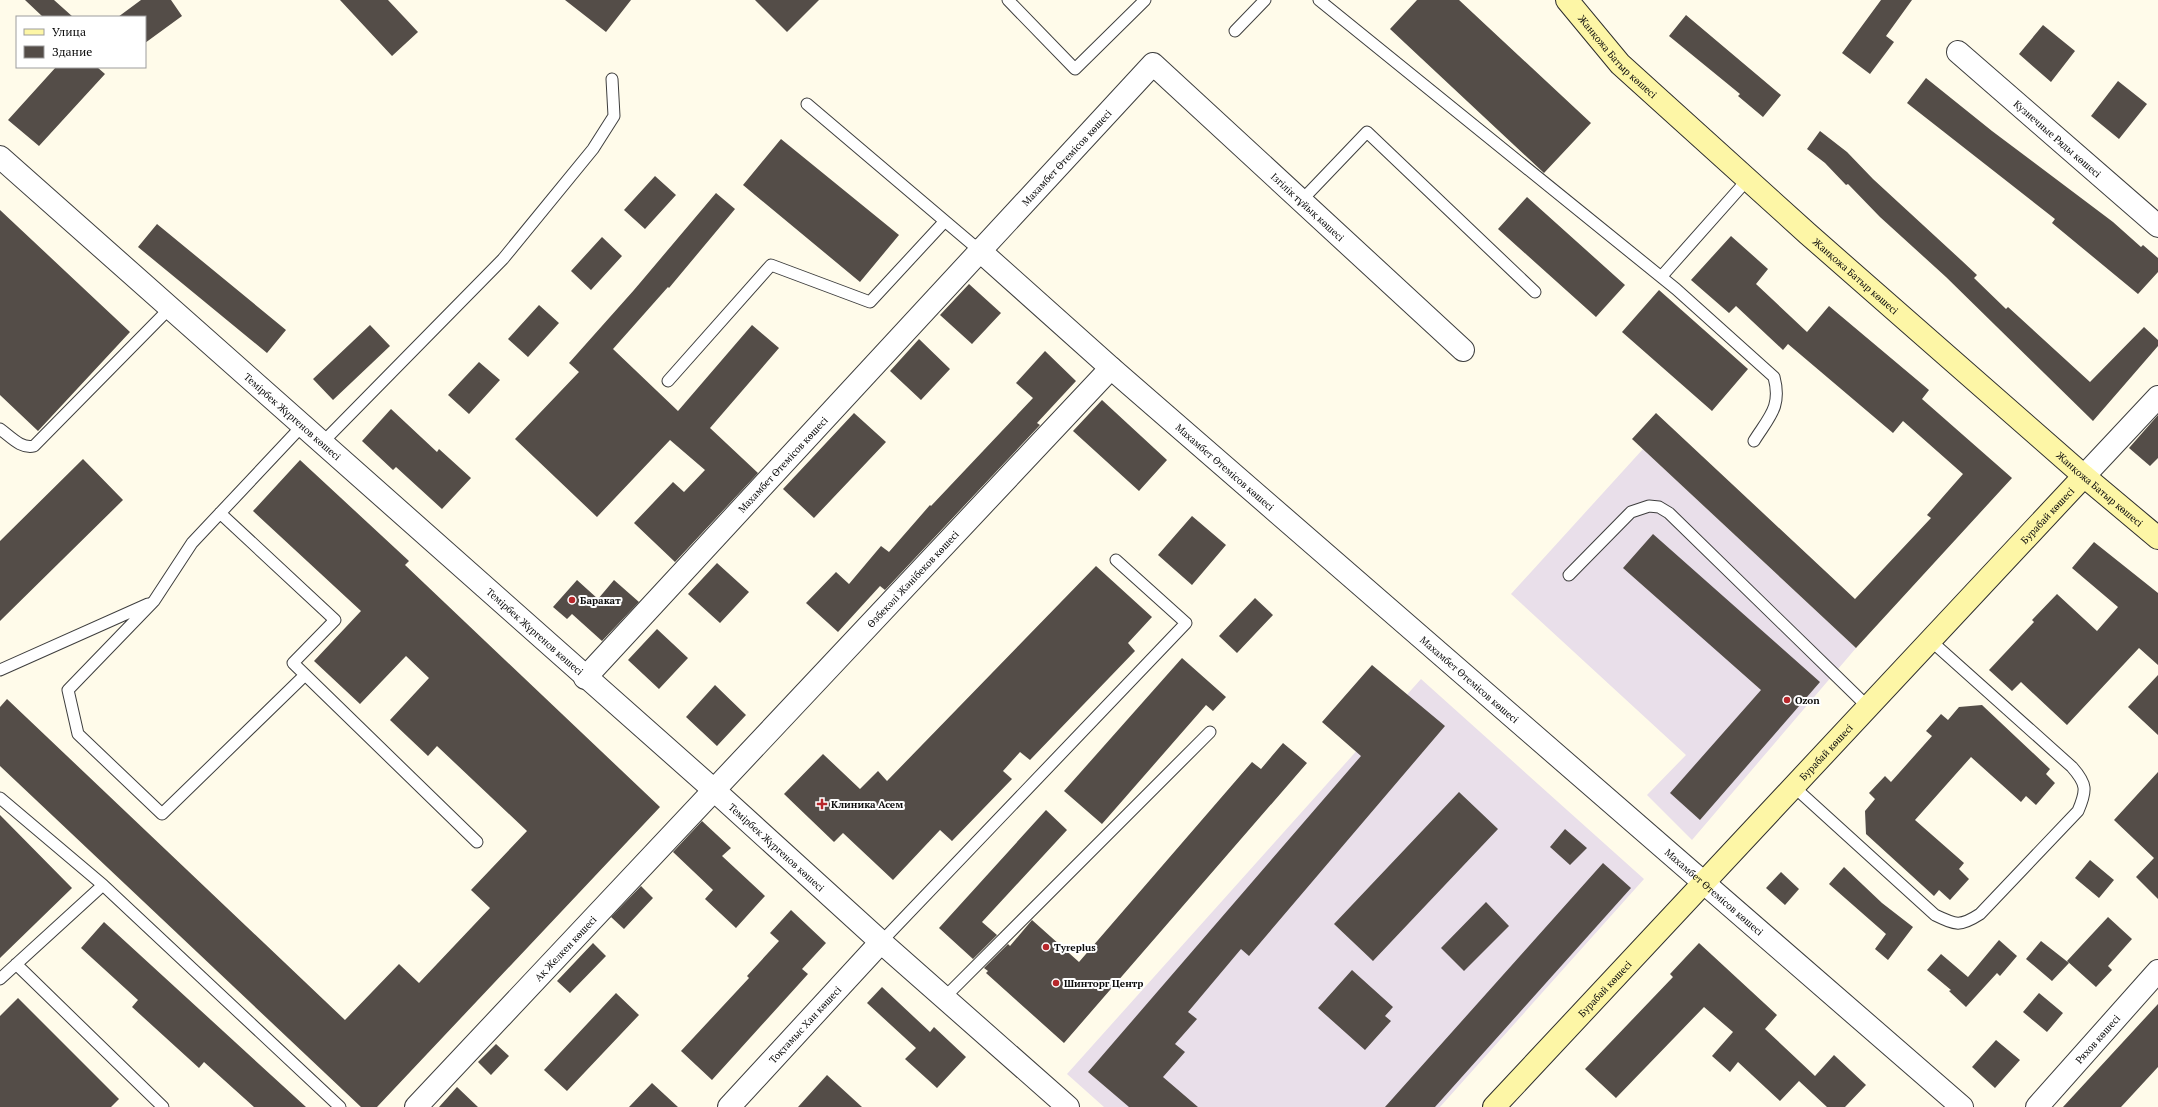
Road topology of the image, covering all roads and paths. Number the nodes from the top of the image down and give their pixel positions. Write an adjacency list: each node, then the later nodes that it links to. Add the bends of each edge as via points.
1 (1008, 0): 2 (lane, via 1075,69)
2 (1144, 0)
3 (1266, 0): 6 (lane)
4 (1320, 0): 17 (lane)
5 (1567, 0): 12 (street, Жанқожа Батыр көшесі, via 1620,64)
6 (1235, 31)
7 (1958, 52): 15 (street, Кузнечные Ряды көшесі)
8 (1153, 64): 13 (street, Ізгілік тұйық көшесі); 16 (street, Махамбет Өтемісов көшесі)
9 (612, 79): 27 (lane, via 614,116 593,149 503,259)
10 (807, 104): 14 (lane)
11 (0, 157): 19 (street, Темірбек Жүргенов көшесі)
12 (1748, 179): 17 (lane); 28 (street, Жанқожа Батыр көшесі)
13 (1301, 201): 18 (lane, via 1367,132); 20 (street, Ізгілік тұйық көшесі)
14 (945, 222): 16 (lane); 22 (lane, via 870,302 771,265)
15 (2158, 226)
16 (979, 250): 21 (street, Махамбет Өтемісов көшесі); 37 (street, Махамбет Өтемісов көшесі)
17 (1661, 277): 26 (lane, via 1774,377 1777,391 1776,406)
18 (1535, 292)
19 (170, 308): 24 (street, Темірбек Жүргенов көшесі); 25 (lane, via 34,446 27,448)
20 (1463, 350)
21 (1111, 368): 41 (street, Өзбекәлі Жәнібеков көшесі); 44 (street, Махамбет Өтемісов көшесі)
22 (668, 381)
23 (2158, 397): 28 (street, Бурабай көшесі)
24 (302, 426): 27 (street, Темірбек Жүргенов көшесі); 29 (lane)
25 (0, 429)
26 (1754, 441)
27 (322, 443): 37 (street, Темірбек Жүргенов көшесі)
28 (2084, 476): 30 (street, Жанқожа Батыр көшесі); 34 (street, Бурабай көшесі)
29 (220, 513): 33 (lane, via 192,543); 36 (lane, via 335,620 293,663)
30 (2158, 538)
31 (1116, 560): 46 (lane, via 1186,623)
32 (1569, 575): 38 (lane, via 1631,512 1649,506 1659,507)
33 (154, 601): 35 (lane); 36 (lane, via 68,690 78,734 162,814)
34 (1930, 640): 38 (street, Бурабай көшесі); 40 (lane, via 2072,767 2083,780 2085,795 2078,811 1980,914 1965,924 1949,922 1935,915)
35 (0, 670)
36 (305, 675): 43 (lane)
37 (585, 678): 41 (street, Темірбек Жүргенов көшесі)
38 (1868, 707): 40 (street, Бурабай көшесі)
39 (1210, 732): 50 (lane)
40 (1793, 786): 44 (street, Бурабай көшесі)
41 (715, 791): 46 (street, Темірбек Жүргенов көшесі); 53 (street, Ақ Желкен көшесі)
42 (0, 798): 45 (lane)
43 (477, 842)
44 (1704, 882): 56 (street, Бурабай көшесі); 57 (street, Махамбет Өтемісов көшесі)
45 (103, 885): 47 (lane); 52 (lane)
46 (881, 942): 50 (street, Темірбек Жүргенов көшесі); 54 (street, Тоқтамыс Хан көшесі)
47 (16, 964): 49 (lane); 51 (lane)
48 (2158, 971): 58 (street, Ряхов көшесі)
49 (0, 979)
50 (944, 998): 55 (street, Темірбек Жүргенов көшесі)
51 (163, 1107)
52 (340, 1107)
53 (416, 1107)
54 (729, 1107)
55 (1068, 1107)
56 (1494, 1107)
57 (1962, 1107)
58 (2037, 1107)

